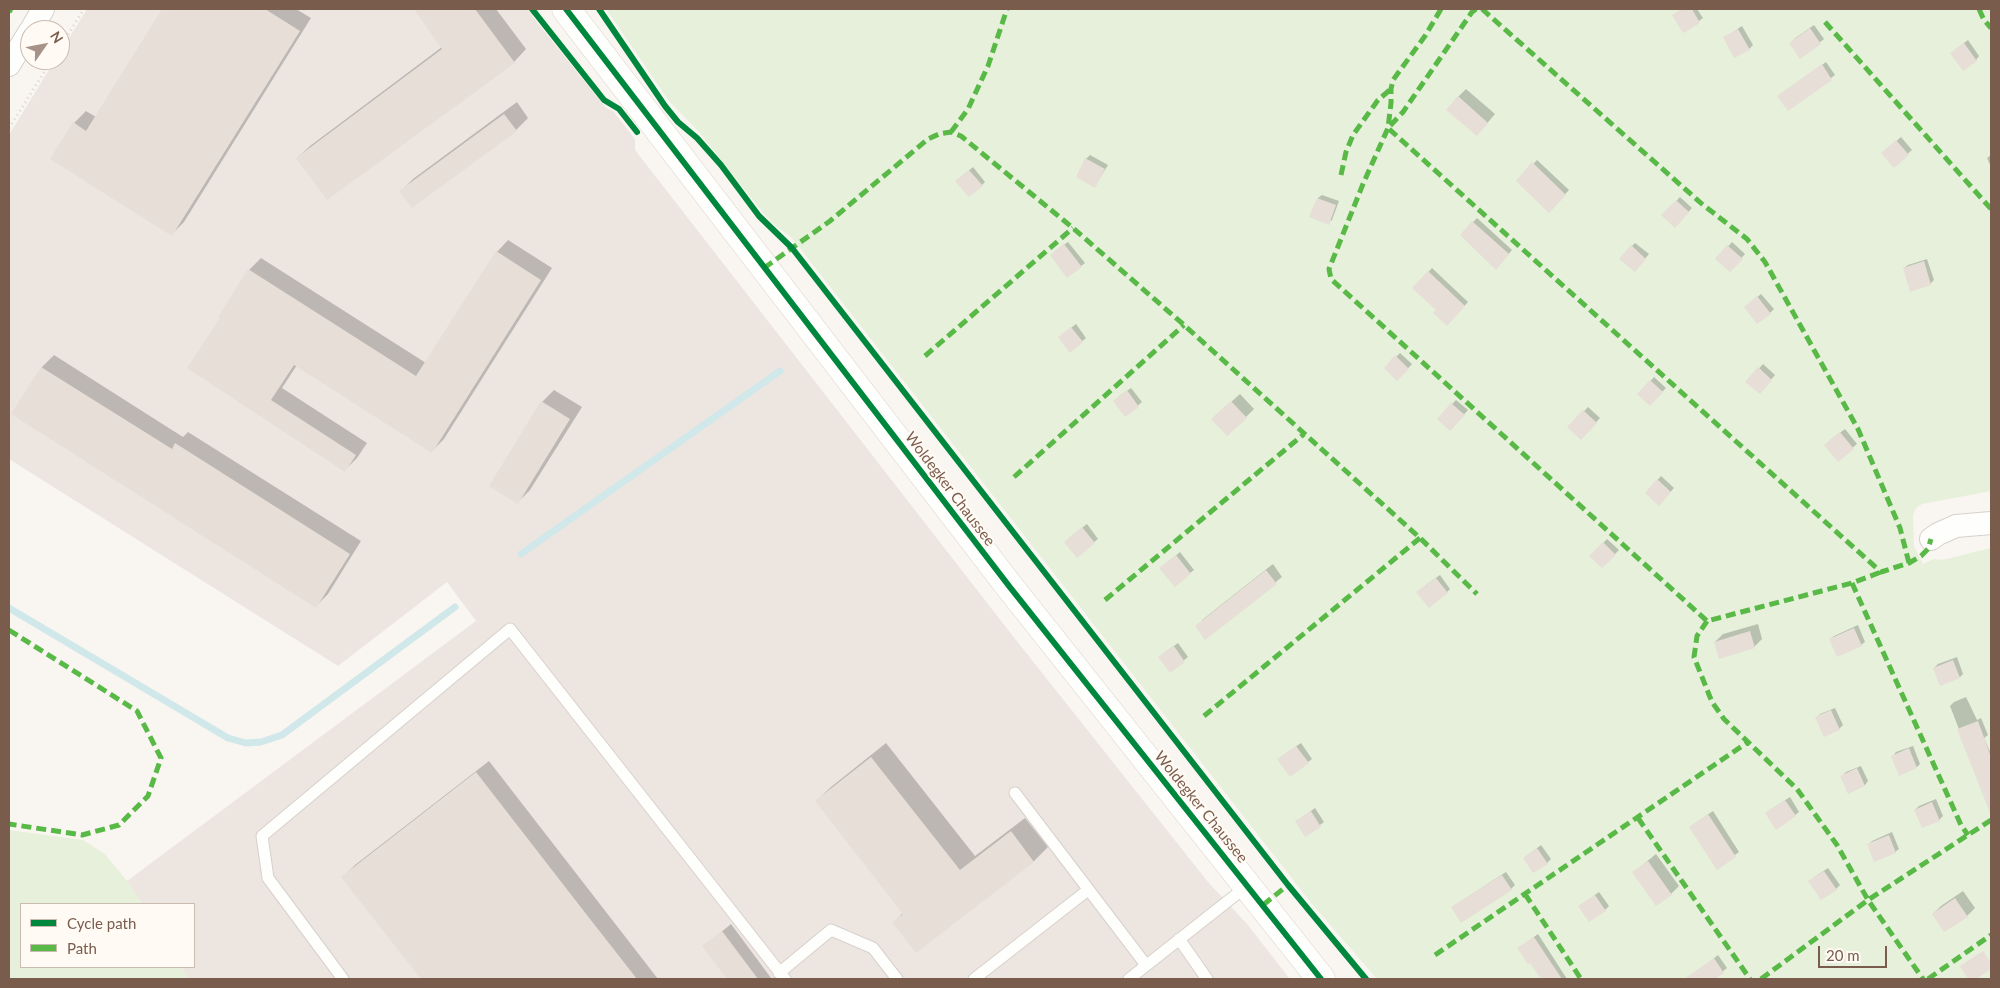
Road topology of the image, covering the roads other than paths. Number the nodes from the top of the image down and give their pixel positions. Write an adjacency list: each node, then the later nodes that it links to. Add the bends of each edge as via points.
1 (43, 9): 3 (street)
2 (566, 9): 9 (main road, Woldegker Chaussee, via 1008,586)
3 (36, 20)
4 (20, 47): 5 (street)
5 (9, 65)
6 (1991, 523): 7 (street, via 1956,526)
7 (1931, 539)
8 (1015, 793): 10 (lane)
9 (1247, 885): 11 (lane); 19 (main road, Woldegker Chaussee)
10 (1088, 890): 12 (lane); 16 (lane)
11 (1179, 939): 12 (lane); 18 (lane)
12 (1146, 965): 17 (lane)
13 (782, 976): 14 (lane, via 510,629 262,836 268,878); 15 (lane, via 831,930 873,948)
14 (343, 979)
15 (897, 979)
16 (974, 979)
17 (1128, 979)
18 (1207, 979)
19 (1321, 979)

